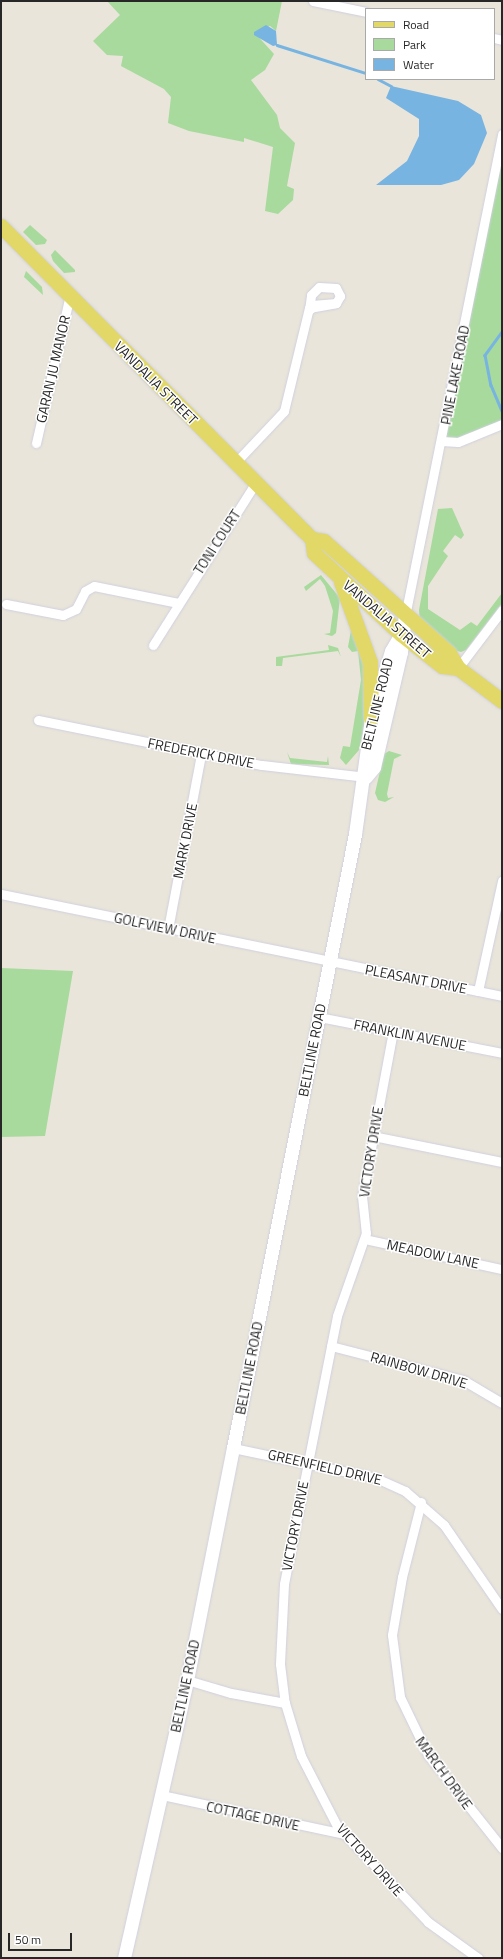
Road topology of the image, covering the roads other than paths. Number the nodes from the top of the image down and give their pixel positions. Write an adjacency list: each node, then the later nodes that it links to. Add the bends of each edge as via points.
1 (313, 1): 2 (street)
2 (365, 12)
3 (502, 134): 8 (street, PINE LAKE ROAD)
4 (1, 226): 5 (main road, VANDALIA STREET)
5 (70, 295): 9 (street, GARAN JU MANOR); 10 (main road, VANDALIA STREET)
6 (309, 310): 10 (street, via 284,410)
7 (502, 424): 8 (street, via 458,442)
8 (441, 441): 17 (street, PINE LAKE ROAD)
9 (36, 443)
10 (236, 462): 11 (main road, VANDALIA STREET)
11 (256, 482): 12 (main road, VANDALIA STREET); 14 (street, TONI COURT)
12 (312, 539): 13 (main road, VANDALIA STREET, via 314,553); 17 (main road, VANDALIA STREET, via 324,541)
13 (338, 576): 18 (main road, VANDALIA STREET); 22 (main road, via 370,662)
14 (178, 603): 15 (street, via 94,586 85,591 76,609 63,615); 19 (street, TONI COURT)
15 (6, 604)
16 (502, 610): 20 (street)
17 (405, 616): 18 (main road, BELTLINE ROAD); 20 (main road, VANDALIA STREET, via 449,653)
18 (401, 634): 20 (main road, VANDALIA STREET, via 442,666); 22 (main road, BELTLINE ROAD, via 391,651); 25 (main road, BELTLINE ROAD, via 401,652 374,767)
19 (153, 645)
20 (458, 668): 21 (main road, VANDALIA STREET)
21 (502, 702)
22 (371, 718): 25 (main road, BELTLINE ROAD, via 363,764)
23 (38, 720): 24 (street, FREDERICK DRIVE)
24 (202, 754): 25 (street, FREDERICK DRIVE, via 322,773); 28 (street, MARK DRIVE)
25 (366, 777): 29 (main road, BELTLINE ROAD)
26 (502, 881): 30 (street)
27 (1, 894): 28 (street, GOLFVIEW DRIVE)
28 (168, 929): 29 (street, GOLFVIEW DRIVE)
29 (330, 962): 30 (street, PLEASANT DRIVE); 32 (main road, BELTLINE ROAD)
30 (478, 991): 31 (street, PLEASANT DRIVE)
31 (502, 996)
32 (319, 1017): 33 (street, FRANKLIN AVENUE); 41 (main road, BELTLINE ROAD)
33 (393, 1031): 34 (street, FRANKLIN AVENUE); 35 (street, VICTORY DRIVE)
34 (502, 1053)
35 (372, 1136): 36 (street); 37 (street, VICTORY DRIVE, via 362,1196)
36 (502, 1162)
37 (365, 1239): 38 (street, MEADOW LANE); 39 (street, VICTORY DRIVE, via 343,1294)
38 (502, 1269)
39 (331, 1346): 40 (street, RAINBOW DRIVE, via 462,1380); 42 (street, VICTORY DRIVE)
40 (502, 1403)
41 (233, 1448): 42 (street, GREENFIELD DRIVE); 45 (main road, BELTLINE ROAD)
42 (308, 1462): 43 (street, GREENFIELD DRIVE, via 376,1478); 46 (street, VICTORY DRIVE, via 281,1609 280,1664)
43 (421, 1502): 44 (street, GREENFIELD DRIVE, via 444,1525); 49 (street, MARCH DRIVE, via 402,1577 392,1635 400,1697 428,1755)
44 (502, 1609)
45 (187, 1680): 46 (street, via 231,1693); 47 (main road, BELTLINE ROAD)
46 (285, 1703): 48 (street, VICTORY DRIVE, via 312,1782)
47 (162, 1796): 48 (street, COTTAGE DRIVE); 50 (main road, BELTLINE ROAD)
48 (344, 1834): 51 (street, VICTORY DRIVE, via 438,1932)
49 (502, 1848)
50 (124, 1958)
51 (478, 1958)

